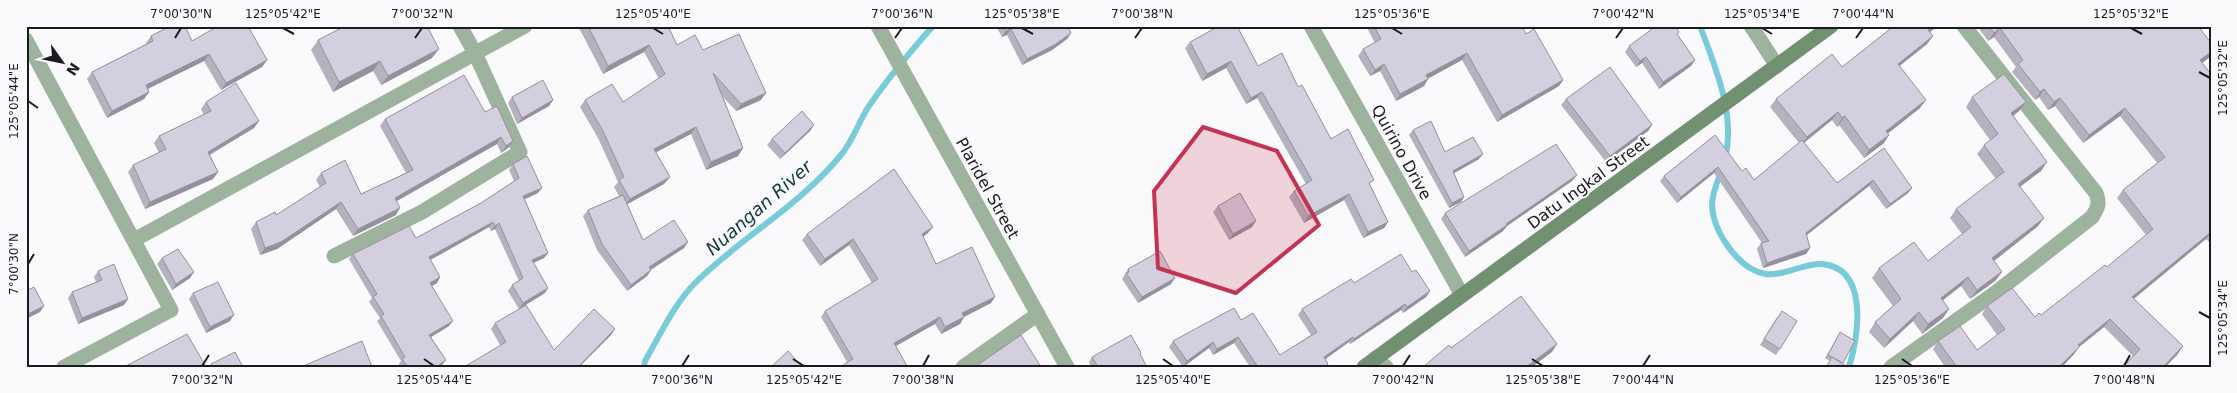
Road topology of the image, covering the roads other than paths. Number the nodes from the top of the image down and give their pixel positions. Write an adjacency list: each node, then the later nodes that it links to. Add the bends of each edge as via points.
1 (460, 26): 9 (street)
2 (525, 26): 9 (street)
3 (878, 26): 14 (street, Plaridel Street)
4 (1311, 26): 13 (street, Quirino Drive)
5 (1751, 26): 10 (street)
6 (1832, 26): 10 (street, Datu Ingkal Street)
7 (1964, 26): 19 (street, via 2096,193 2098,208 2092,217 1999,290)
8 (26, 40): 11 (street)
9 (475, 53): 11 (street); 12 (street, via 520,152 422,212)
10 (1777, 66): 13 (street, Datu Ingkal Street)
11 (134, 240): 16 (street, via 171,310)
12 (334, 256)
13 (1462, 295): 15 (street, Datu Ingkal Street)
14 (1038, 314): 17 (street); 18 (street, Plaridel Street)
15 (1375, 364)
16 (74, 365)
17 (963, 367)
18 (1067, 367)
19 (1892, 367)

